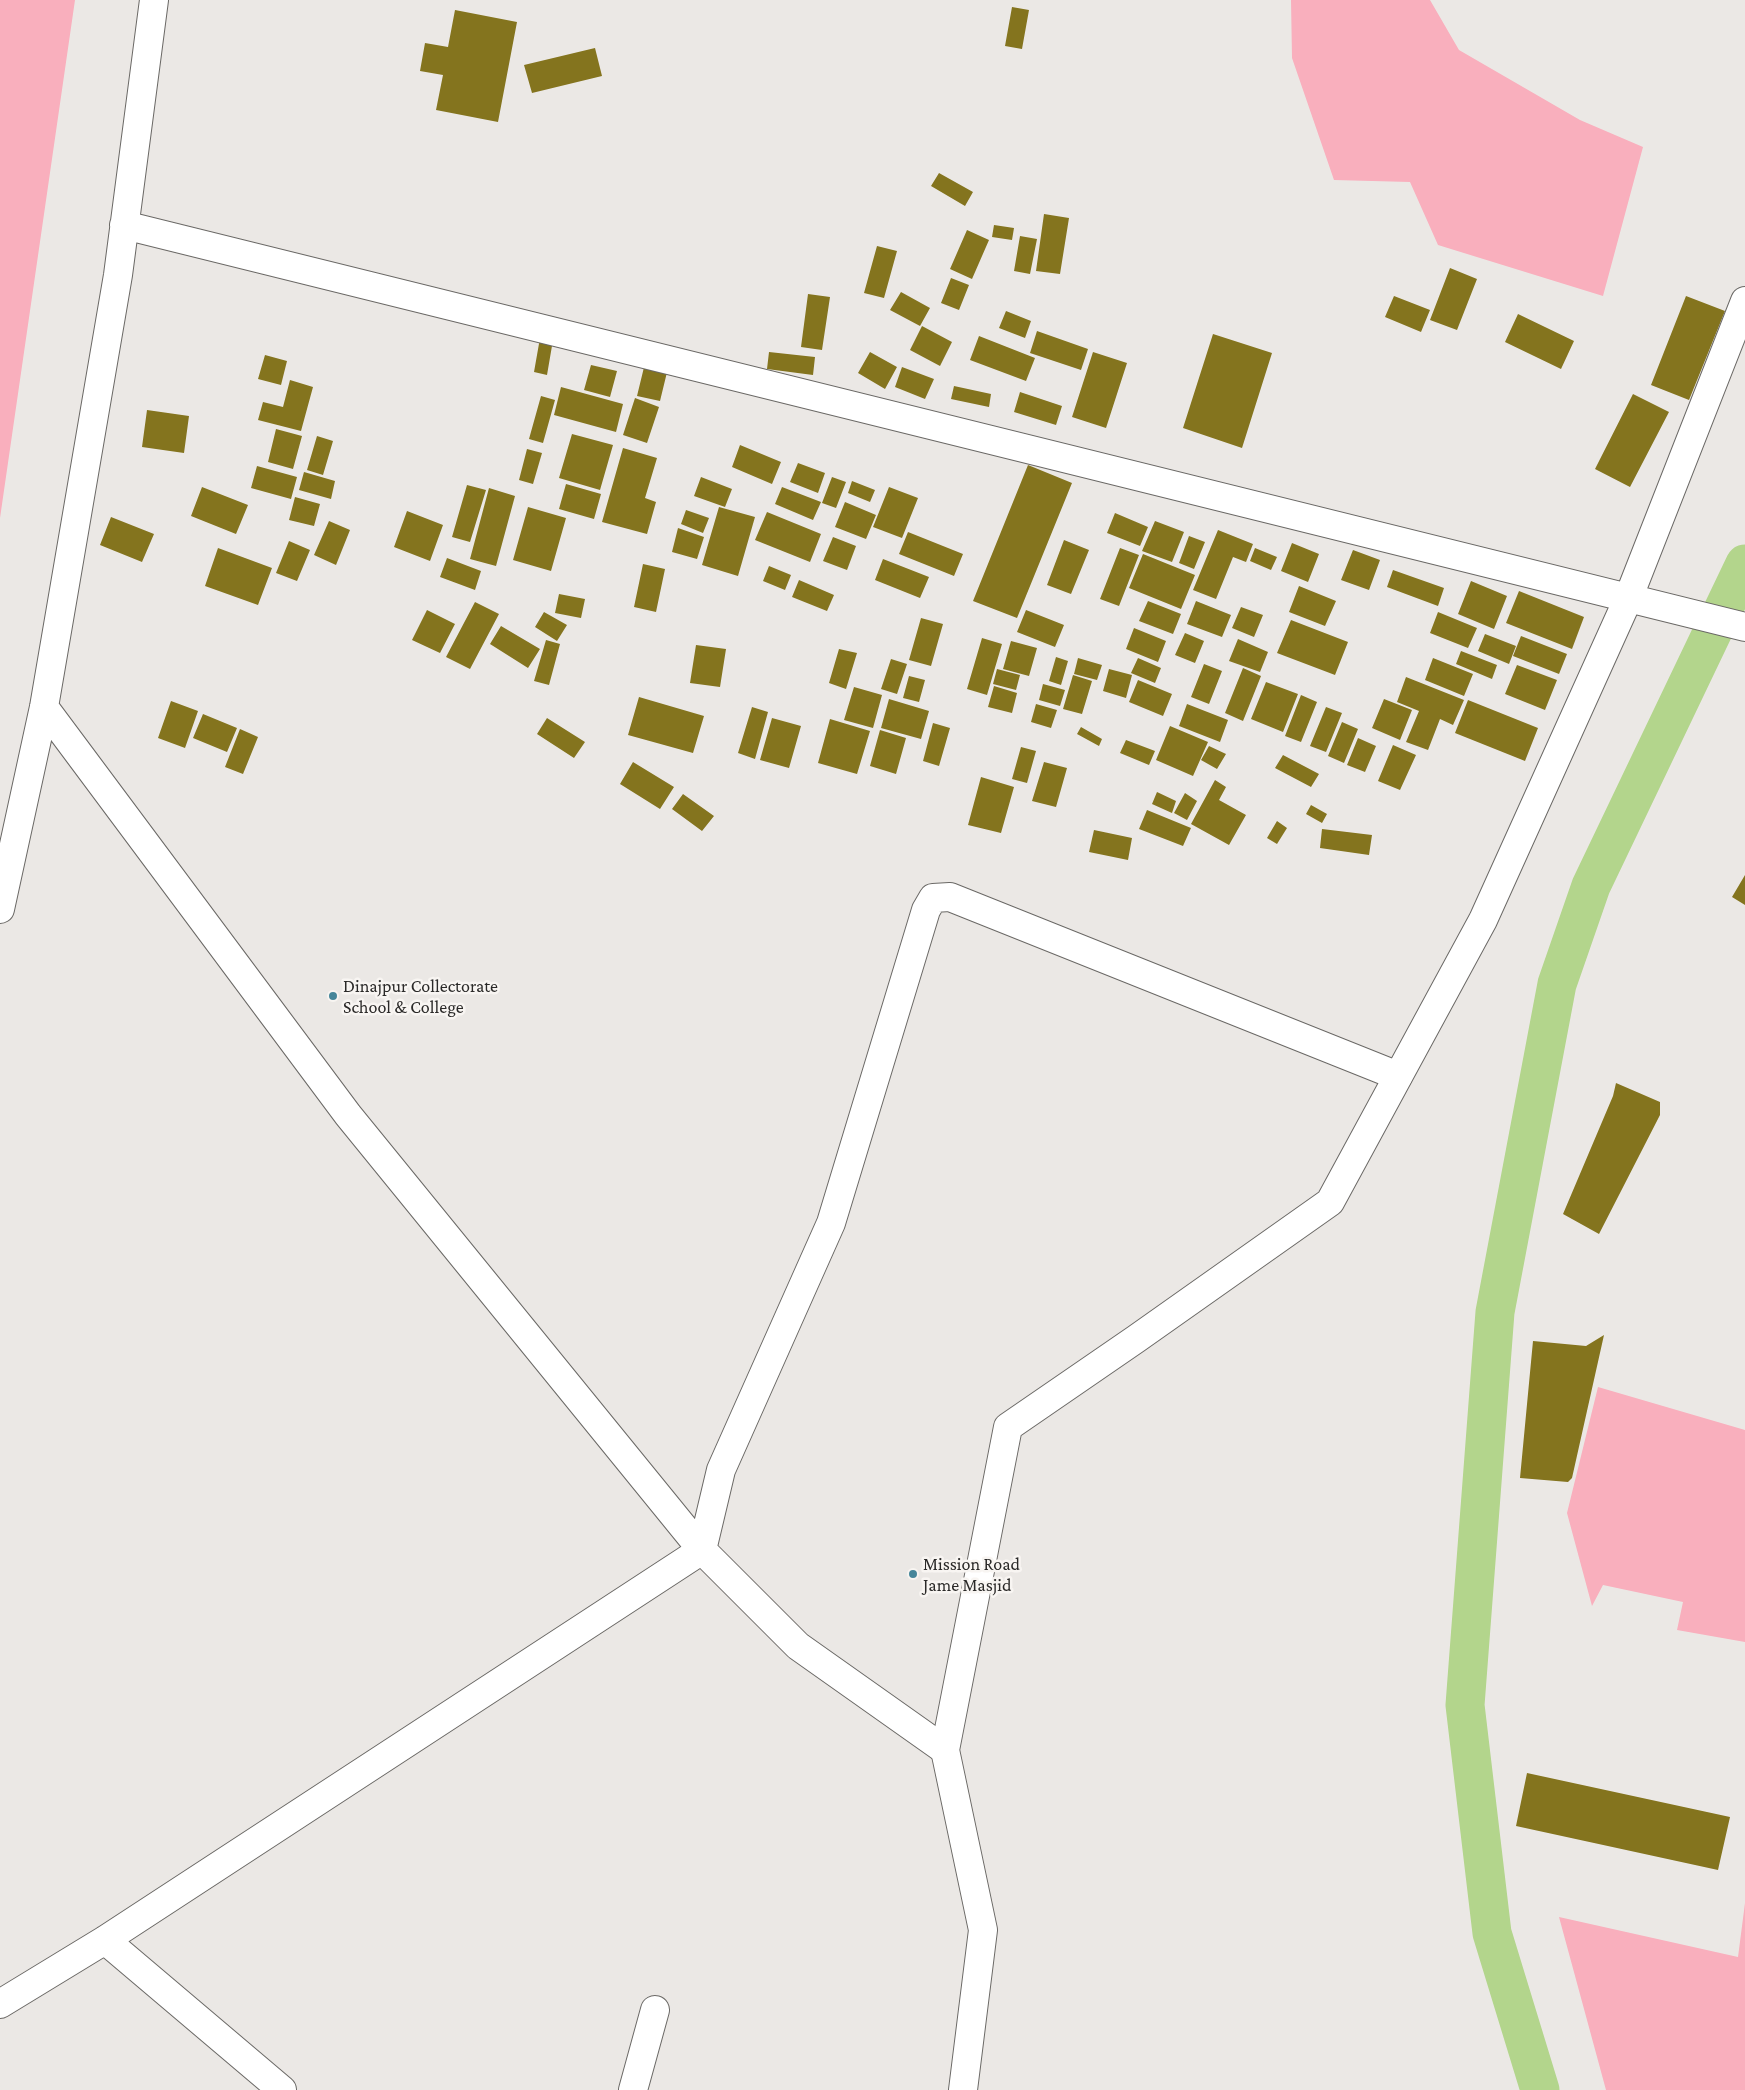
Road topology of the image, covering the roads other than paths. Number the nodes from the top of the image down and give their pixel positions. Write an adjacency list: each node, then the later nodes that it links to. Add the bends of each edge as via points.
1 (154, 0): 2 (street)
2 (124, 225): 4 (street); 6 (street)
3 (1745, 302): 4 (street)
4 (1628, 598): 5 (street); 8 (street, via 1483,920)
5 (1745, 627)
6 (44, 707): 7 (street); 9 (street, via 348,1116)
7 (0, 909)
8 (1398, 1076): 9 (street, via 950,897 933,898 926,910 831,1223 721,1470); 10 (street, via 1330,1202 1008,1427)
9 (702, 1550): 10 (street, via 798,1646); 11 (street)
10 (945, 1750): 16 (street, via 983,1930)
11 (105, 1940): 12 (street); 14 (street)
12 (0, 2004)
13 (654, 2010): 15 (street)
14 (282, 2090)
15 (633, 2090)
16 (963, 2090)

